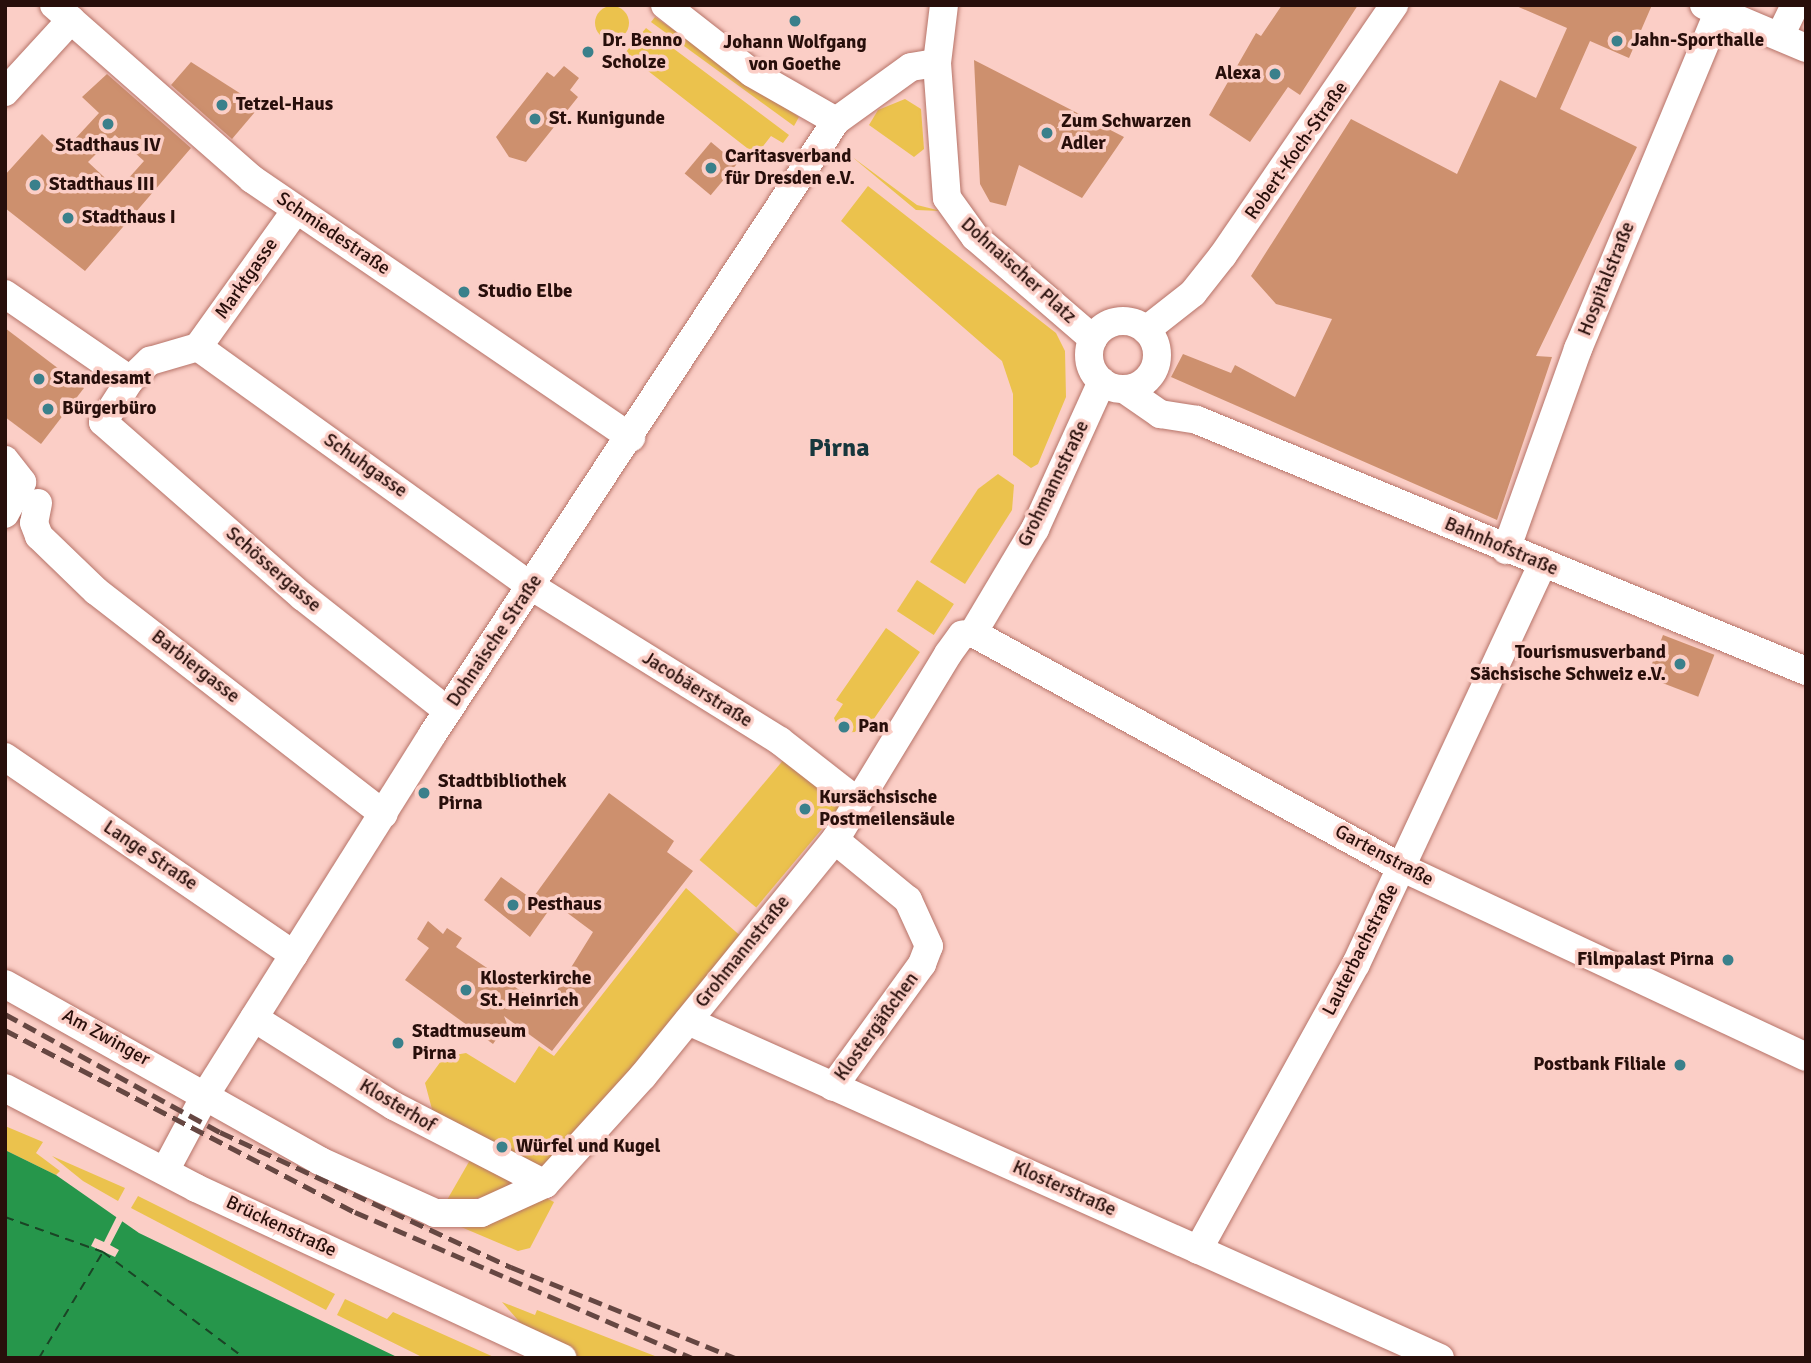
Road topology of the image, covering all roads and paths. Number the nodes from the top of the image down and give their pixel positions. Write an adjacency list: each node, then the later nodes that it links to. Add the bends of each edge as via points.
1 (665, 5): 10 (street, via 763,80)
2 (944, 5): 8 (street)
3 (1394, 5): 14 (street, Robert-Koch-Straße, via 1304,145)
4 (1795, 5): 7 (street)
5 (1711, 8): 7 (street); 22 (street, Hospitalstraße, via 1578,349)
6 (63, 13): 9 (street); 11 (street, Schmiedestraße, via 219,153)
7 (1793, 42)
8 (937, 63): 10 (street, via 911,67); 13 (street, Dohnaischer Platz, via 949,170 973,208)
9 (5, 92)
10 (836, 121): 18 (street, Dohnaische Straße)
11 (296, 210): 15 (street, Marktgasse); 18 (street, Schmiedestraße)
12 (5, 294): 16 (street)
13 (1100, 332): 14 (street, via 1127,321); 17 (street, Dohnaischer Platz, via 1090,362)
14 (1152, 340): 17 (street)
15 (198, 348): 16 (street, via 150,361); 24 (street, Schuhgasse)
16 (130, 380): 27 (street, Schössergasse, via 103,422 303,597)
17 (1124, 383): 22 (street, Bahnhofstraße, via 1160,414 1197,420); 25 (street, Grohmannstraße)
18 (631, 438): 24 (street, Dohnaische Straße)
19 (5, 460): 20 (street, via 19,471)
20 (30, 497): 21 (street); 30 (street, Barbiergasse, via 39,536 96,591)
21 (5, 514)
22 (1506, 550): 23 (street, Bahnhofstraße)
23 (1542, 565): 26 (street, Bahnhofstraße); 32 (street, Lauterbachstraße)
24 (531, 586): 27 (street, Dohnaische Straße); 29 (street, Jacobäerstraße, via 780,741)
25 (973, 633): 29 (street, Grohmannstraße, via 962,635 948,654); 32 (street, Gartenstraße)
26 (1806, 671)
27 (447, 711): 30 (street, Dohnaische Straße)
28 (5, 757): 33 (street, Lange Straße)
29 (858, 802): 31 (street, Grohmannstraße)
30 (384, 814): 33 (street, Dohnaische Straße)
31 (835, 840): 36 (street, Grohmannstraße); 38 (street, Klostergäßchen, via 908,900 929,946 922,964)
32 (1403, 868): 37 (street, Gartenstraße); 43 (street, Lauterbachstraße)
33 (294, 955): 35 (street, Dohnaische Straße)
34 (5, 984): 40 (street, Am Zwinger)
35 (254, 1018): 40 (street, Dohnaische Straße); 42 (street, Klosterhof, via 394,1106)
36 (688, 1021): 38 (street, Klosterstraße); 42 (street, Grohmannstraße)
37 (1806, 1057)
38 (833, 1087): 43 (street, Klosterstraße)
39 (5, 1088): 41 (street, Brückenstraße)
40 (205, 1094): 41 (street, Dohnaische Straße); 42 (street, Grohmannstraße, via 320,1161 435,1213 481,1213)
41 (166, 1169): 44 (street, Brückenstraße)
42 (545, 1184)
43 (1198, 1250): 45 (street, Klosterstraße)
44 (562, 1358)
45 (1440, 1358)

